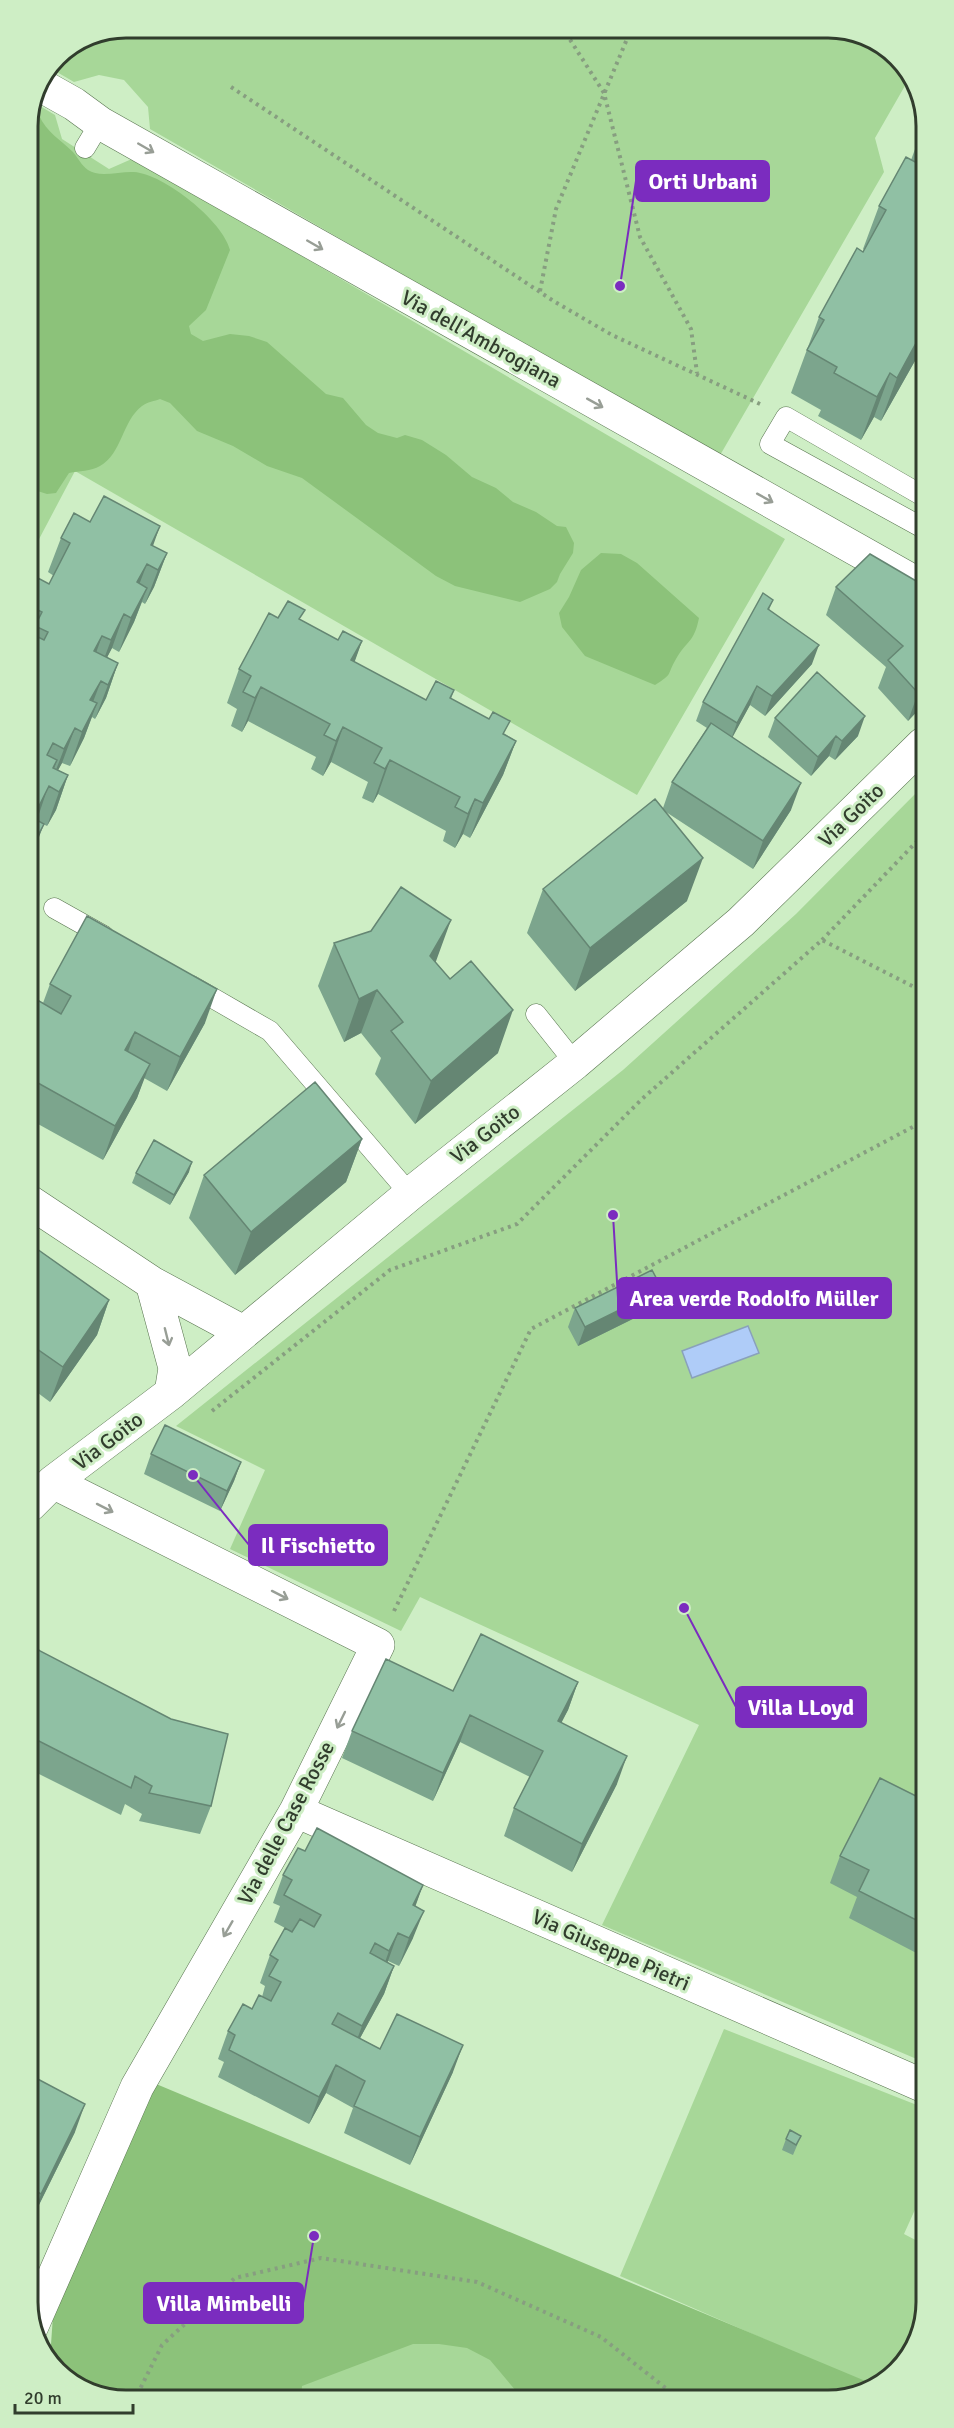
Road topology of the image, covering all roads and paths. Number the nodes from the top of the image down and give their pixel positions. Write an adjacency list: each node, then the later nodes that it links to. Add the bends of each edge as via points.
1 (569, 38): 5 (path)
2 (627, 38): 5 (path)
3 (231, 87): 6 (path)
4 (46, 88): 11 (street, Via dell'Ambrogiana, one-way to 11, via 74,104 92,136)
5 (604, 93): 6 (path, via 556,209); 7 (path, via 639,237 691,329)
6 (540, 291): 7 (path, via 612,335)
7 (697, 374): 8 (path)
8 (786, 417): 9 (lane); 10 (lane, via 770,444)
9 (916, 492)
10 (916, 524)
11 (916, 582)
12 (916, 751): 20 (street, Via Goito, via 741,922)
13 (916, 842): 15 (path)
14 (54, 908): 16 (lane)
15 (822, 940): 18 (path); 26 (path, via 642,1099 517,1224 390,1270 198,1422)
16 (116, 943)
17 (178, 978): 22 (lane, via 270,1031)
18 (916, 988)
19 (536, 1014): 20 (lane)
20 (575, 1063): 22 (street, Via Goito)
21 (916, 1125): 29 (path, via 531,1329)
22 (410, 1194): 25 (street, Via Goito)
23 (38, 1208): 24 (street)
24 (152, 1283): 25 (street); 26 (street, one-way to 26, via 175,1368)
25 (243, 1332): 26 (street, Via Goito)
26 (171, 1393): 27 (street, Via Goito)
27 (53, 1482): 28 (street, Via Goito); 29 (street, one-way to 29)
28 (37, 1498)
29 (378, 1645): 30 (street, Via delle Case Rosse, one-way to 30)
30 (296, 1811): 31 (street, Via Giuseppe Pietri); 32 (street, Via delle Case Rosse, one-way to 32, via 137,2087)
31 (916, 2082)
32 (38, 2313)
33 (140, 2390): 34 (path, via 162,2345 235,2278 321,2258 477,2282 601,2337)
34 (668, 2390)

